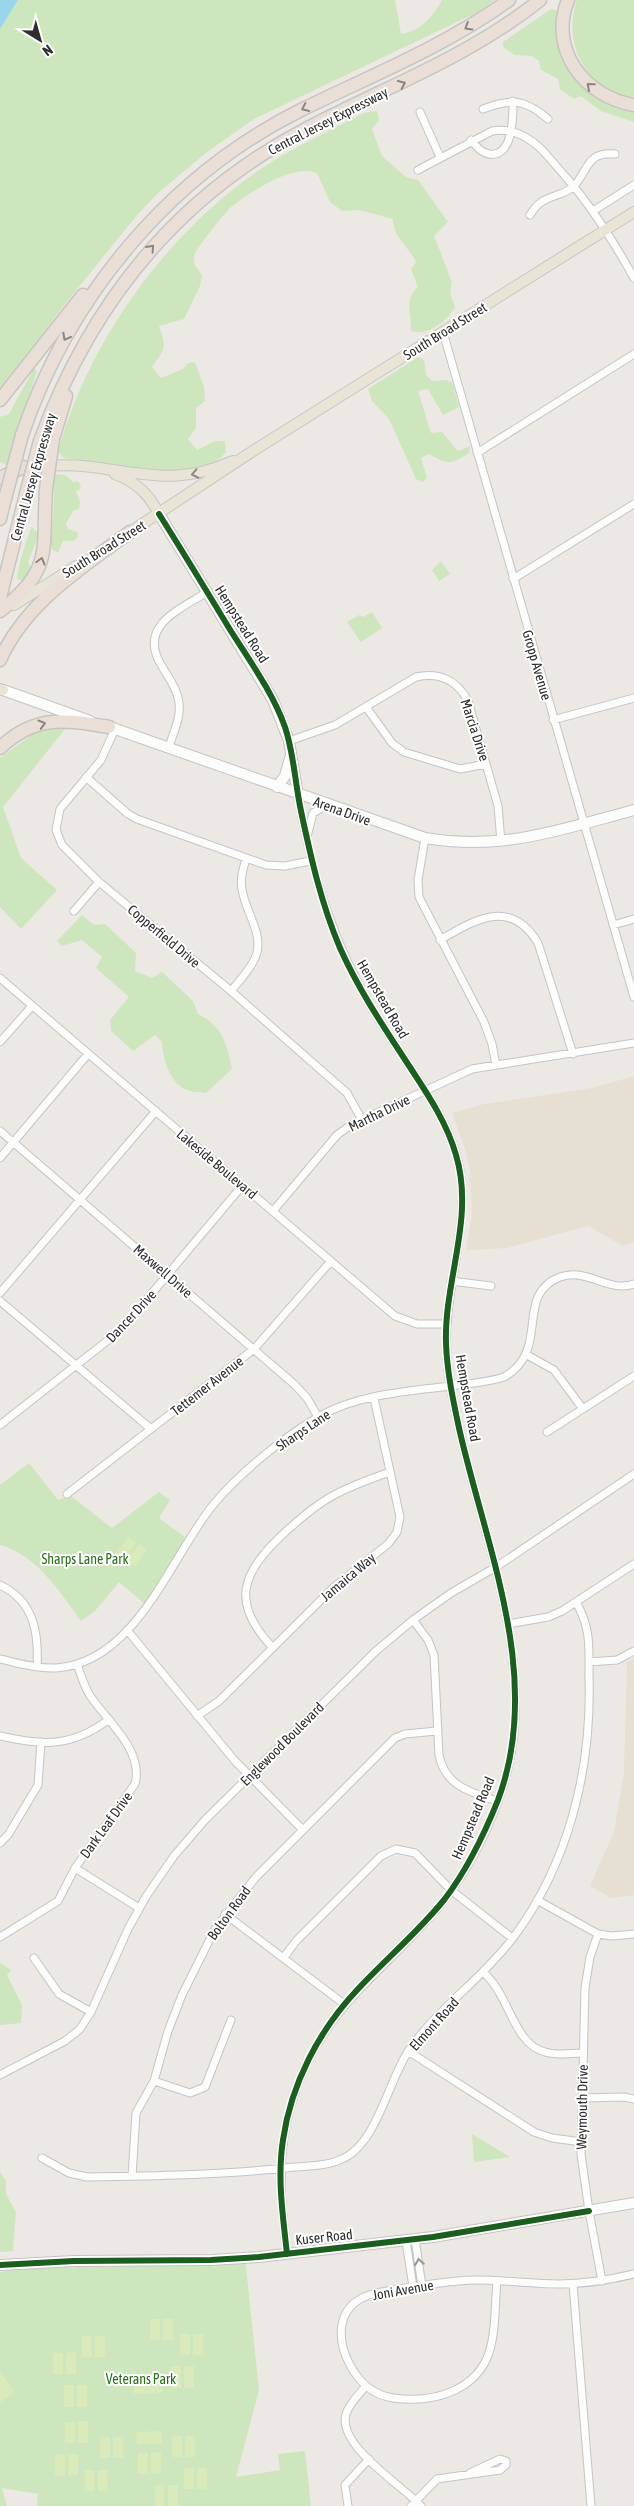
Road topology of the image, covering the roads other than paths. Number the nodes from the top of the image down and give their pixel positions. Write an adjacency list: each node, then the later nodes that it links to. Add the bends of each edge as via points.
1 (509, 0): 20 (highway, Central Jersey Expressway, one-way to 20, via 442,42 298,112 248,141 179,194 141,231)
2 (540, 0): 25 (highway, Central Jersey Expressway, one-way to 2, via 53,407 76,356 105,307 136,266 191,208 258,157 307,128 451,59)
3 (568, 0): 5 (highway, one-way to 3, via 595,91 574,67 563,36 563,17)
4 (513, 101): 6 (street); 8 (street, via 528,105); 9 (street)
5 (634, 105)
6 (483, 109)
7 (420, 112): 12 (street)
8 (548, 120)
9 (511, 132): 10 (street, via 492,131); 10 (street, via 505,147 494,155 481,152); 15 (street, via 523,135 538,146)
10 (471, 140): 12 (street)
11 (616, 154): 15 (street, via 601,155 590,161)
12 (440, 158): 13 (street)
13 (418, 170)
14 (634, 185): 16 (street)
15 (574, 186): 16 (street); 18 (street, via 544,199)
16 (593, 211): 19 (street)
17 (634, 212): 19 (main road, South Broad Street)
18 (530, 215)
19 (606, 229): 21 (street); 22 (main road, South Broad Street)
20 (111, 267): 24 (highway, via 90,288); 34 (highway, Central Jersey Expressway, one-way to 34, bridge, via 66,338 39,390 22,436)
21 (634, 278)
22 (443, 332): 26 (main road, South Broad Street); 27 (street, Gropp Avenue)
23 (634, 354): 27 (street)
24 (0, 400)
25 (47, 440): 38 (highway, Central Jersey Expressway, bridge, via 26,494); 39 (highway, one-way to 25, bridge, via 27,588 41,562)
26 (256, 449): 29 (main road, South Broad Street, one-way to 29, via 208,471 181,477); 33 (main road, South Broad Street)
27 (477, 453): 36 (street, Gropp Avenue)
28 (23, 467): 29 (main road, South Broad Street, via 71,465); 30 (main road, South Broad Street); 31 (highway)
29 (100, 468): 33 (main road, via 137,485 153,501)
30 (0, 473)
31 (0, 478)
32 (634, 504): 36 (street)
33 (159, 514): 35 (main road, South Broad Street); 37 (street, Hempstead Road)
34 (0, 519)
35 (130, 532): 39 (main road, South Broad Street); 40 (highway, via 56,587 16,632)
36 (513, 579): 44 (street, Gropp Avenue)
37 (207, 592): 46 (street, Hempstead Road, via 273,700); 48 (street, via 167,617 154,637 157,659 176,689 180,704)
38 (0, 598)
39 (0, 612)
40 (0, 660)
41 (1, 689): 45 (street, Arena Drive)
42 (634, 698): 44 (street)
43 (366, 707): 46 (street, Marcia Drive); 49 (street, via 392,743 404,752 460,769); 49 (street, Marcia Drive, via 416,677 446,678 459,687 468,701)
44 (553, 720): 55 (street, Gropp Avenue)
45 (112, 728): 47 (highway, one-way to 45, via 22,731 54,721); 48 (street, Arena Drive); 50 (street, Copperfield Drive, via 101,760)
46 (290, 746): 51 (street, via 285,776); 52 (street, Hempstead Road)
47 (0, 748)
48 (169, 748): 51 (street, Arena Drive)
49 (486, 764): 58 (street, Marcia Drive, via 498,806)
50 (86, 777): 59 (street, via 128,814); 61 (street, Copperfield Drive, via 60,809 56,830 66,852)
51 (276, 787): 52 (street, Arena Drive)
52 (298, 795): 53 (street, Arena Drive); 57 (street, Hempstead Road)
53 (326, 805): 56 (street, Arena Drive); 57 (street, via 317,809 310,818)
54 (634, 810): 55 (street, Arena Drive)
55 (583, 824): 58 (street, Arena Drive); 64 (street, Gropp Avenue)
56 (425, 838): 58 (street, Arena Drive, via 462,844); 65 (street, via 418,880 419,897)
57 (308, 841): 60 (street, Hempstead Road)
58 (501, 842)
59 (246, 859): 60 (street, via 276,867); 67 (street, via 242,891 257,934 257,950 252,965)
60 (310, 861): 75 (street, Hempstead Road, via 328,917 351,972)
61 (99, 882): 62 (street); 67 (street, Copperfield Drive)
62 (74, 911)
63 (634, 919): 64 (street)
64 (613, 925): 68 (street, Gropp Avenue)
65 (440, 940): 73 (street, via 486,916 505,917 527,928 538,943); 74 (street, via 484,1022)
66 (0, 978): 69 (street, Lakeside Boulevard)
67 (231, 991): 77 (street, Copperfield Drive, via 347,1093)
68 (634, 997)
69 (32, 1006): 70 (street); 72 (street, Lakeside Boulevard)
70 (0, 1042)
71 (634, 1043): 73 (street, Martha Drive)
72 (88, 1054): 76 (street, Lakeside Boulevard); 79 (street)
73 (573, 1054): 74 (street, Martha Drive)
74 (496, 1065): 75 (street, Martha Drive, via 472,1069)
75 (425, 1091): 77 (street, Martha Drive); 86 (street, Hempstead Road, via 448,1132 461,1174 462,1220)
76 (156, 1111): 81 (street, Lakeside Boulevard); 82 (street)
77 (362, 1120): 83 (street, Martha Drive, via 337,1135)
78 (0, 1131): 79 (street, Maxwell Drive)
79 (13, 1143): 80 (street); 82 (street, Maxwell Drive)
80 (0, 1158)
81 (242, 1186): 83 (street, Lakeside Boulevard); 85 (street, Dancer Drive)
82 (80, 1200): 85 (street, Maxwell Drive); 89 (street)
83 (273, 1211): 84 (street, Lakeside Boulevard)
84 (330, 1261): 91 (street, Lakeside Boulevard, via 400,1319 417,1324); 92 (street, Tettemer Avenue)
85 (168, 1275): 92 (street, Maxwell Drive); 94 (street, Dancer Drive, via 121,1330)
86 (451, 1281): 88 (street); 91 (street, Hempstead Road)
87 (634, 1284): 93 (street, Sharps Lane, via 615,1286 576,1274 554,1280 535,1303)
88 (491, 1286)
89 (0, 1293)
90 (0, 1300): 94 (street)
91 (446, 1324): 96 (street, Hempstead Road)
92 (254, 1349): 99 (street, Maxwell Drive, via 300,1390); 101 (street, Tettemer Avenue)
93 (527, 1354): 96 (street, Sharps Lane, via 517,1368 504,1377); 98 (street, via 554,1370)
94 (77, 1366): 100 (street, Dancer Drive); 101 (street)
95 (634, 1376): 98 (street)
96 (450, 1386): 97 (street, Sharps Lane); 107 (street, Hempstead Road, via 471,1481)
97 (374, 1398): 99 (street, Sharps Lane, via 340,1406); 103 (street, Jamaica Way)
98 (582, 1410): 102 (street)
99 (318, 1417): 112 (street, Sharps Lane, via 254,1464 226,1491 201,1521 159,1590)
100 (0, 1425)
101 (151, 1429): 105 (street, Tettemer Avenue)
102 (547, 1432)
103 (390, 1472): 113 (street, Jamaica Way, via 400,1517 393,1539 340,1582); 113 (street, via 346,1487 320,1501 255,1562 248,1580 247,1608 254,1626)
104 (634, 1474): 107 (street, Englewood Boulevard)
105 (67, 1494)
106 (634, 1564): 109 (street)
107 (496, 1567): 110 (street, Englewood Boulevard); 111 (street, Hempstead Road)
108 (0, 1585): 118 (street, via 19,1598 32,1618 38,1644)
109 (576, 1602): 111 (street, via 553,1616); 116 (street, Elmont Road, via 587,1624)
110 (413, 1620): 121 (street, via 428,1640 434,1655); 124 (street, Englewood Boulevard, via 370,1657)
111 (508, 1624): 125 (street, Hempstead Road, via 514,1672 514,1732 511,1756)
112 (127, 1630): 117 (street, Sharps Lane, via 97,1654); 119 (street)
113 (272, 1647): 119 (street, Jamaica Way, via 219,1701)
114 (634, 1651): 116 (street, via 617,1660)
115 (0, 1659): 118 (street, Sharps Lane)
116 (589, 1662): 130 (street, Elmont Road, via 589,1726 577,1803 563,1846)
117 (77, 1664): 118 (street, Sharps Lane); 120 (street, Dark Leaf Drive, via 90,1695)
118 (36, 1667)
119 (197, 1716): 124 (street)
120 (108, 1720): 123 (street, via 92,1733 76,1740); 128 (street, Dark Leaf Drive, via 134,1757 137,1777 132,1790)
121 (437, 1731): 125 (street, via 440,1762 448,1776 467,1791); 126 (street, Bolton Road, via 396,1738)
122 (0, 1736): 123 (street)
123 (40, 1742): 127 (street, via 38,1785)
124 (249, 1776): 126 (street); 131 (street, Englewood Boulevard, via 184,1844)
125 (497, 1801): 129 (street, Hempstead Road, via 478,1846)
126 (303, 1830): 132 (street, Bolton Road)
127 (0, 1843)
128 (75, 1868): 131 (street); 135 (street, Dark Leaf Drive, via 58,1901)
129 (451, 1890): 136 (street); 137 (street, via 415,1853 389,1850 297,1940); 140 (street, Hempstead Road)
130 (538, 1900): 133 (street); 136 (street, Elmont Road)
131 (140, 1908): 141 (street, Englewood Boulevard, via 113,1957)
132 (225, 1914): 137 (street); 146 (street, Bolton Road, via 185,1987)
133 (598, 1934): 134 (street); 144 (street, Weymouth Drive, via 586,1980)
134 (634, 1934)
135 (0, 1937)
136 (512, 1938): 139 (street, Elmont Road)
137 (284, 1957): 140 (street)
138 (34, 1958): 141 (street, via 59,1994)
139 (483, 1972): 143 (street, Elmont Road); 144 (street, via 497,1986 520,2033 531,2046 552,2054)
140 (344, 2004): 151 (street, Hempstead Road, via 313,2051 296,2087 285,2125)
141 (91, 2012): 145 (street, Englewood Boulevard, via 73,2036)
142 (231, 2020): 146 (street, via 205,2087 190,2093)
143 (408, 2051): 149 (street, via 534,2132); 151 (street, Elmont Road, via 357,2150 332,2162)
144 (583, 2053): 147 (street, Weymouth Drive)
145 (0, 2074)
146 (154, 2081): 152 (street, Bolton Road, via 134,2119)
147 (582, 2098): 148 (street); 149 (street, Weymouth Drive)
148 (634, 2099)
149 (582, 2142): 154 (street, Weymouth Drive, via 582,2171)
150 (42, 2158): 152 (street, Elmont Road, via 77,2175)
151 (280, 2169): 152 (street, Elmont Road, via 224,2175); 156 (street, Hempstead Road)
152 (132, 2176)
153 (634, 2203): 154 (street, Kuser Road)
154 (589, 2211): 155 (street, Kuser Road); 160 (street, Weymouth Drive)
155 (411, 2240): 156 (street, Kuser Road); 162 (street, one-way to 155); 163 (street)
156 (287, 2254): 157 (street, Kuser Road, via 230,2260)
157 (0, 2265)
158 (634, 2274): 160 (street, Joni Avenue)
159 (497, 2281): 161 (street, Joni Avenue); 162 (street, Joni Avenue); 164 (street, Joni Avenue, via 490,2349 481,2368 468,2383 450,2394 430,2399 393,2398)
160 (602, 2281): 161 (street, Joni Avenue)
161 (573, 2284): 169 (street)
162 (422, 2286): 163 (street, Joni Avenue)
163 (413, 2287): 164 (street, Joni Avenue, via 365,2296 352,2305 343,2319 340,2335 344,2353)
164 (366, 2386): 165 (street, via 350,2407 345,2426 353,2442)
165 (369, 2459): 167 (street); 168 (street, via 345,2485)
166 (470, 2473): 167 (street, via 437,2479)
167 (416, 2504)
168 (348, 2506)
169 (592, 2506)

